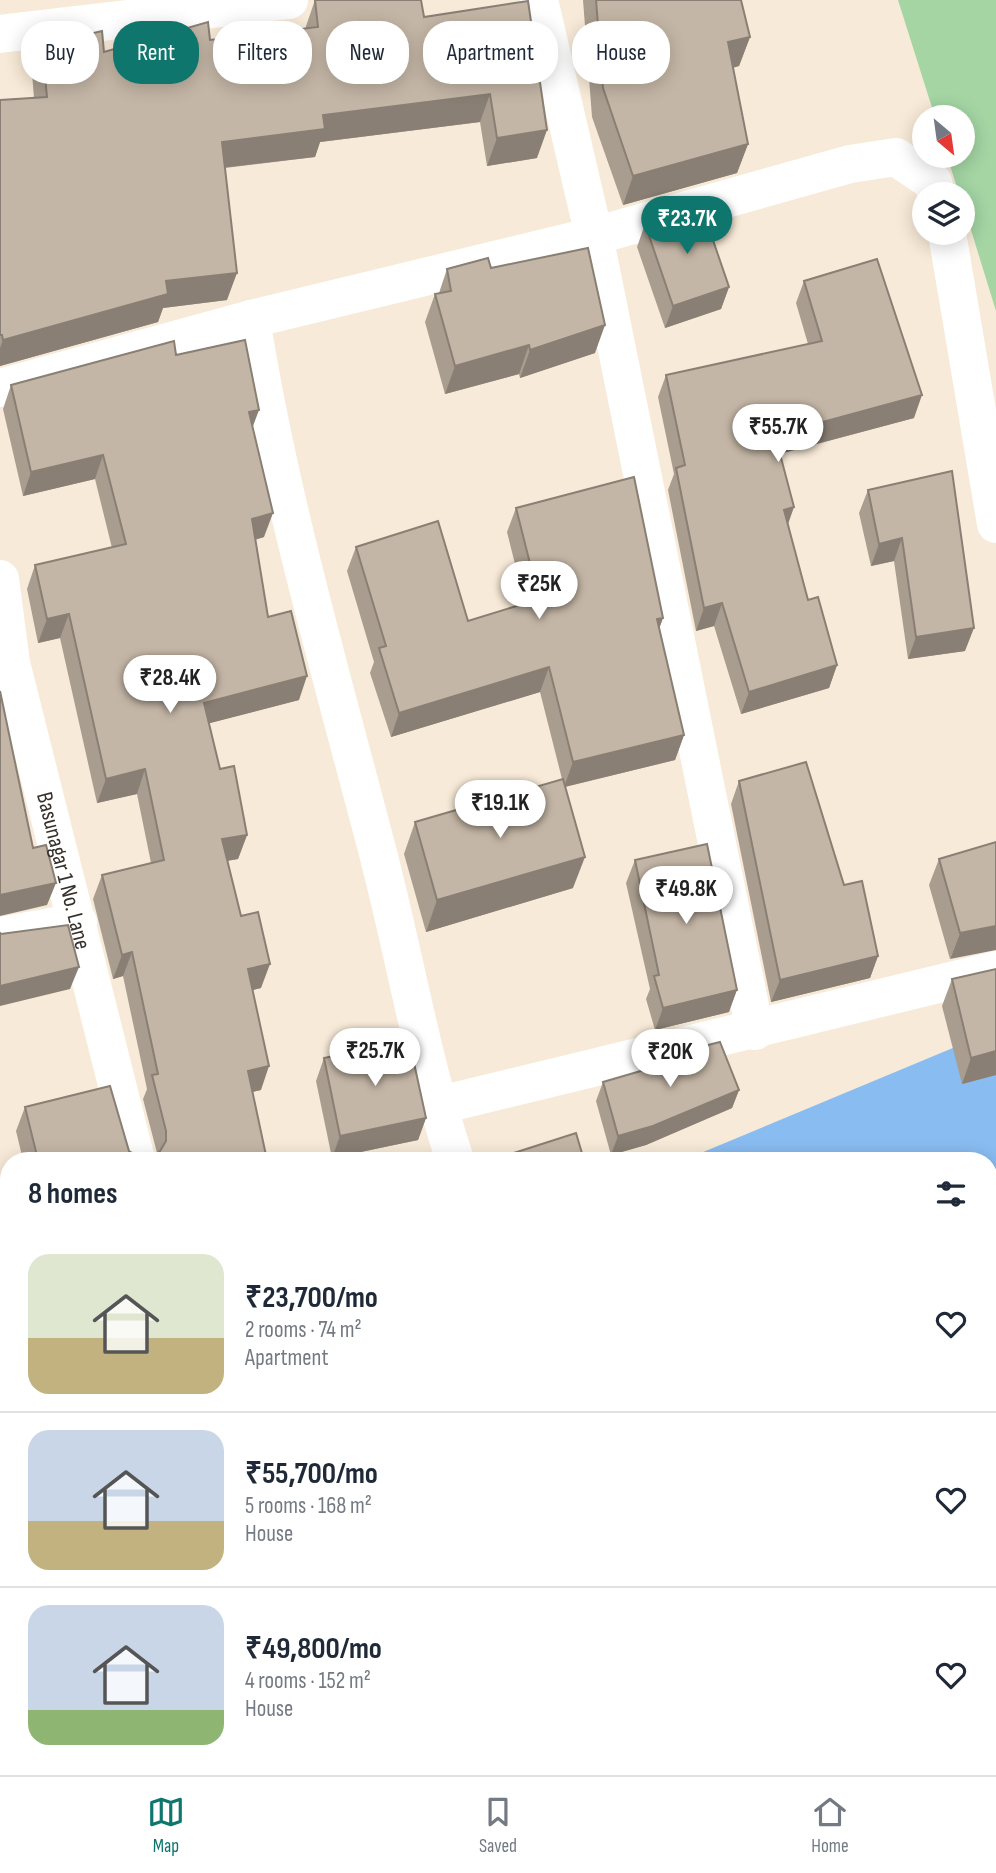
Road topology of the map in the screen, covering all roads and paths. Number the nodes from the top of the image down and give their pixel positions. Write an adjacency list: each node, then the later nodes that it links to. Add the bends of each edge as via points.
1 (289, 0): 3 (street)
2 (539, 0): 5 (street)
3 (0, 34)
4 (933, 182): 5 (street, via 896,157 850,164)
5 (594, 236): 7 (street); 15 (street)
6 (949, 245): 9 (street)
7 (251, 319): 8 (street); 16 (street, via 315,622 375,840)
8 (0, 388)
9 (996, 524)
10 (0, 579): 11 (street, Basunagar 1 No. Lane)
11 (6, 664): 12 (street, Basunagar 1 No. Lane)
12 (78, 922): 13 (street); 17 (street, Basunagar 1 No. Lane)
13 (0, 936)
14 (996, 970): 15 (street)
15 (755, 1031): 16 (street)
16 (436, 1106): 18 (street)
17 (134, 1152)
18 (448, 1152)

